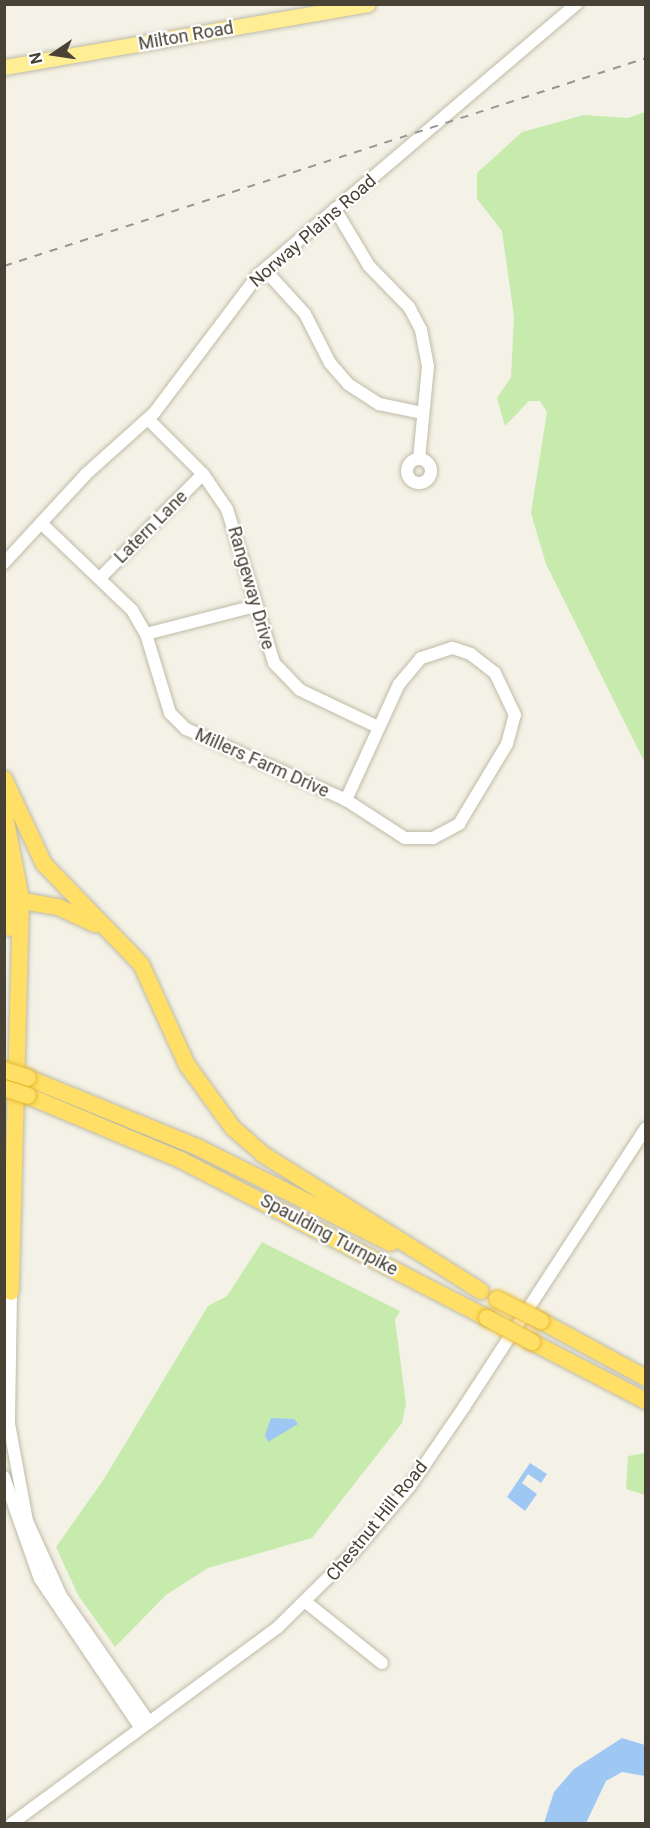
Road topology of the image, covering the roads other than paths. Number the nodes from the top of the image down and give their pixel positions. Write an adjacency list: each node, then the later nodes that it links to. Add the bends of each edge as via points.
1 (368, 4): 3 (main road, Milton Road)
2 (576, 4): 4 (street, Norway Plains Road)
3 (4, 67)
4 (335, 209): 5 (street, Norway Plains Road); 6 (street, via 369,266 419,323 428,366)
5 (265, 270): 6 (street, via 305,314 330,363 348,384 379,404); 7 (street, Norway Plains Road, via 234,303)
6 (423, 413): 8 (street)
7 (148, 419): 9 (street, Rangeway Drive); 10 (street, Norway Plains Road)
8 (419, 459)
9 (203, 474): 12 (street, Latern Lane); 13 (street, Rangeway Drive, via 227,509)
10 (41, 523): 11 (street, Norway Plains Road); 12 (street, Millers Farm Drive)
11 (4, 563)
12 (100, 578): 14 (street, Millers Farm Drive, via 132,610)
13 (255, 606): 14 (street); 15 (street, Rangeway Drive, via 273,663 288,681)
14 (146, 634): 17 (street, Millers Farm Drive, via 170,713 186,729)
15 (378, 728): 17 (street, Millers Farm Drive); 17 (street, Millers Farm Drive, via 409,669 434,651 452,648 471,654 495,673 515,716 507,744 464,818 442,835 405,838)
16 (4, 779): 21 (highway, via 44,864)
17 (346, 800)
18 (4, 811): 20 (highway)
19 (4, 863): 20 (highway)
20 (12, 899): 21 (highway, via 58,907); 27 (highway); 29 (highway)
21 (116, 936): 28 (highway, via 151,981 191,1073 240,1135 264,1155)
22 (4, 1070): 28 (highway, Spaulding Turnpike, bridge, via 254,1173)
23 (4, 1088): 25 (highway, Spaulding Turnpike, bridge)
24 (4, 1100): 25 (highway)
25 (28, 1101): 31 (highway, Spaulding Turnpike, bridge, via 165,1153)
26 (645, 1128): 33 (street, Chestnut Hill Road, via 410,1486)
27 (4, 1151)
28 (481, 1291): 30 (highway, Spaulding Turnpike, bridge)
29 (7, 1292): 35 (street, via 9,1424 27,1521 60,1596)
30 (645, 1378)
31 (645, 1401)
32 (4, 1477): 35 (street, via 40,1579)
33 (307, 1603): 34 (street); 35 (street, Chestnut Hill Road)
34 (382, 1663)
35 (145, 1725): 36 (street, Chestnut Hill Road)
36 (11, 1824)

